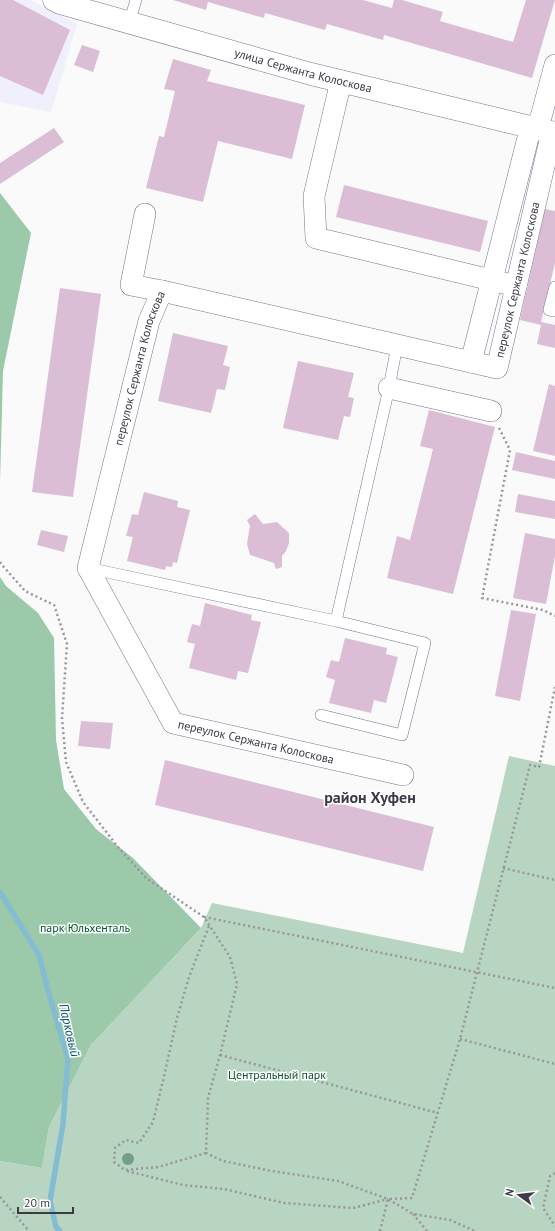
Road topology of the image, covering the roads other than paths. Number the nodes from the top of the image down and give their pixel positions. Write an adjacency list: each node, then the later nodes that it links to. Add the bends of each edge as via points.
1 (54, 0): 3 (main road, улица Сержанта Колоскова)
2 (136, 0): 3 (lane)
3 (129, 23): 5 (main road, улица Сержанта Колоскова)
4 (555, 65): 6 (street)
5 (341, 81): 6 (main road, улица Сержанта Колоскова); 8 (street, via 314,196 316,238)
6 (544, 130): 8 (street); 9 (street, переулок Сержанта Колоскова)
7 (145, 214): 11 (street, via 131,284)
8 (491, 280): 9 (street); 14 (street)
9 (516, 286): 14 (street, переулок Сержанта Колоскова, via 497,368)
10 (555, 287): 12 (lane, via 549,310)
11 (162, 291): 13 (street, переулок Сержанта Колоскова); 17 (street, переулок Сержанта Колоскова, via 149,321)
12 (555, 311)
13 (397, 345): 14 (street, переулок Сержанта Колоскова); 15 (lane)
14 (471, 362)
15 (389, 388): 16 (street); 18 (lane)
16 (494, 417)
17 (88, 568): 18 (lane); 20 (street, переулок Сержанта Колоскова, via 173,723)
18 (336, 621): 19 (lane, via 425,643 402,735)
19 (321, 715)
20 (403, 776)

